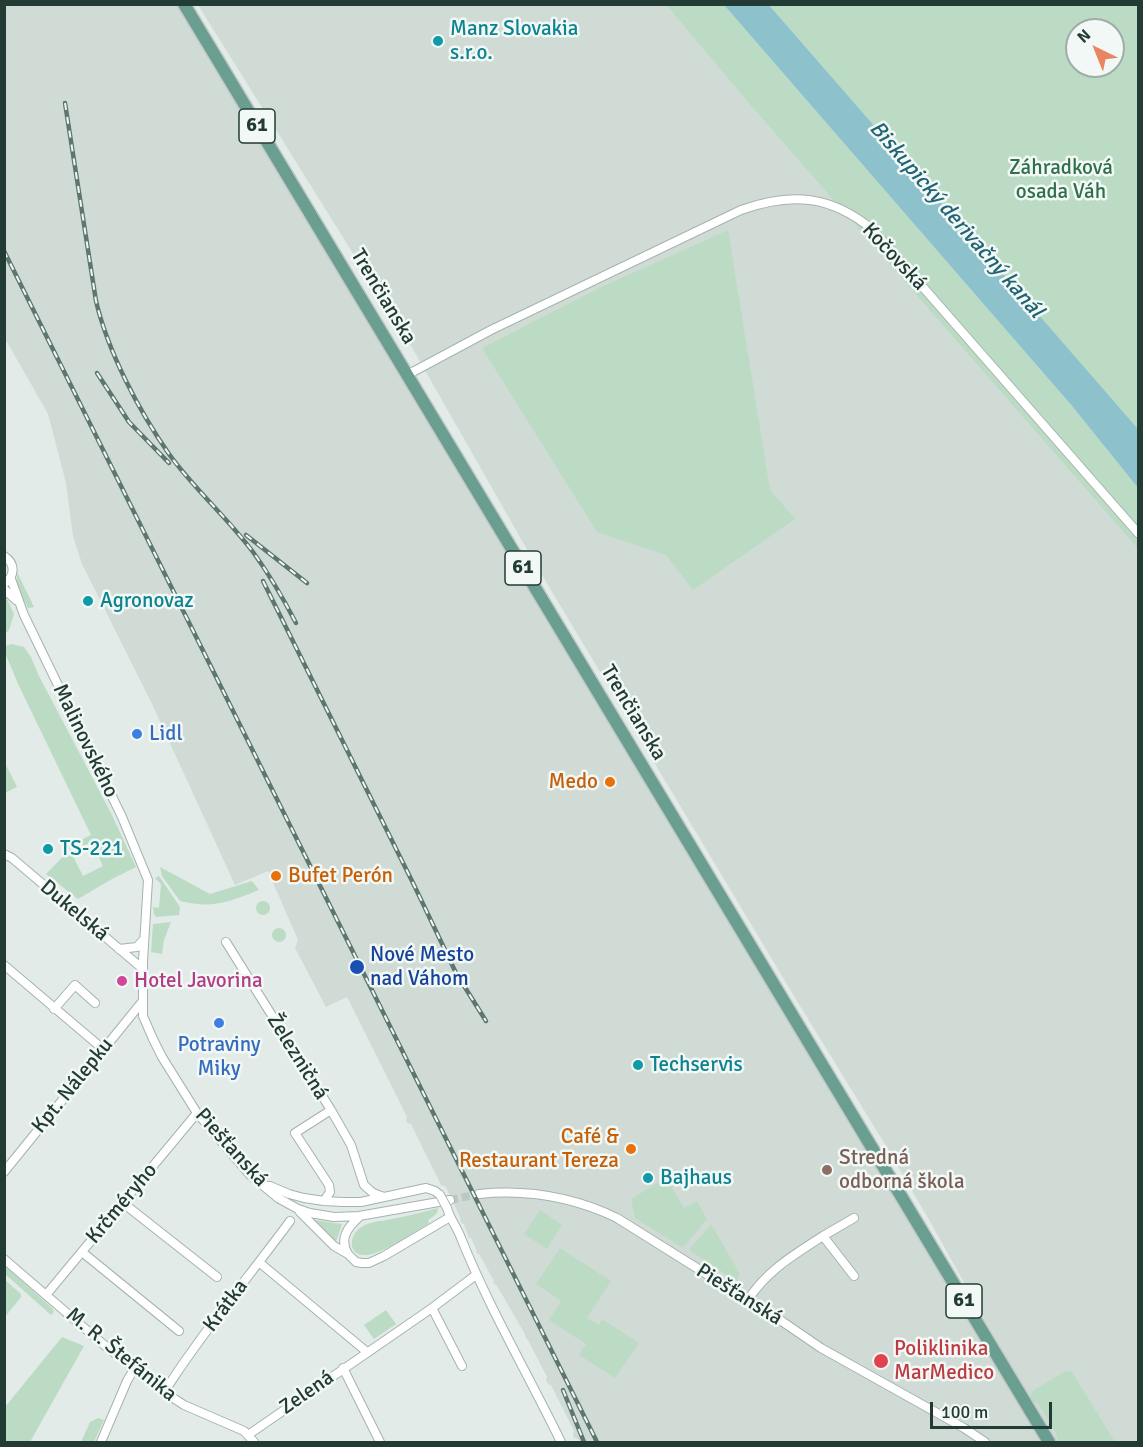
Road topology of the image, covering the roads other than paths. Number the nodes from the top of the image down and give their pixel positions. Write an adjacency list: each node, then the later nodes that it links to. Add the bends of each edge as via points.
1 (184, 4): 2 (main road, Trenčianska / 61)
2 (407, 375): 3 (street, Kočovská, via 491,330 741,210 777,200 822,202 855,216 878,235); 56 (main road, Trenčianska / 61)
3 (1138, 532)
4 (4, 556): 5 (street, Malinovského, via 14,571)
5 (8, 581): 7 (street, Malinovského)
6 (4, 589): 7 (street, Malinovského)
7 (19, 603): 9 (street, Malinovského, via 122,817)
8 (4, 854): 12 (street, Dukelská)
9 (148, 880): 10 (street, Piešťanská)
10 (144, 939): 12 (street, via 137,947); 14 (street, Piešťanská)
11 (226, 942): 19 (street, Železničná)
12 (119, 949): 14 (street, Dukelská)
13 (4, 965): 17 (street)
14 (143, 969): 15 (street, Piešťanská)
15 (142, 1002): 18 (street, Kpt. Nálepku); 20 (street, Piešťanská, via 153,1040)
16 (95, 1004): 17 (street, via 75,985)
17 (54, 1009): 18 (street)
18 (103, 1049): 21 (street, Kpt. Nálepku)
19 (331, 1110): 24 (street, Železničná, via 351,1145 364,1185); 25 (street, via 295,1133 329,1185 330,1192)
20 (197, 1113): 22 (street, Piešťanská); 26 (street, Krčméryho)
21 (4, 1172)
22 (263, 1186): 25 (street); 28 (street, Piešťanská)
23 (479, 1194): 42 (street, Piešťanská, via 534,1193 588,1206 617,1218)
24 (384, 1197): 25 (street, via 361,1202); 27 (street, bridge, via 426,1188)
25 (324, 1201)
26 (123, 1203): 34 (street, Krčméryho); 40 (street)
27 (448, 1204): 29 (street, Piešťanská); 30 (street)
28 (298, 1209): 29 (street, Piešťanská, via 328,1216); 35 (street, via 334,1246)
29 (359, 1216): 35 (street, via 346,1232 344,1244)
30 (450, 1217): 35 (street, via 369,1263 356,1262); 38 (street)
31 (854, 1218): 33 (street)
32 (290, 1221): 37 (street, Krátka)
33 (823, 1236): 39 (street); 42 (street, via 781,1264)
34 (82, 1252): 41 (street, Krčméryho); 44 (street, Krátka)
35 (348, 1254)
36 (4, 1259): 41 (street, M. R. Štefánika)
37 (260, 1263): 45 (street); 49 (street, Krátka)
38 (476, 1275): 43 (street, Zelená); 54 (street)
39 (855, 1276)
40 (217, 1278)
41 (46, 1295): 48 (street, M. R. Štefánika)
42 (748, 1300): 55 (street, Piešťanská, via 821,1348)
43 (432, 1308): 45 (street, Zelená); 46 (street)
44 (179, 1331)
45 (367, 1352): 47 (street, Zelená)
46 (462, 1366)
47 (343, 1368): 50 (street, Zelená); 53 (street)
48 (134, 1369): 49 (street, M. R. Štefánika); 51 (street)
49 (164, 1392): 50 (street, M. R. Štefánika, via 244,1431)
50 (246, 1439): 52 (street)
51 (101, 1443)
52 (254, 1443)
53 (380, 1443)
54 (561, 1443)
55 (985, 1443)
56 (1050, 1443)

